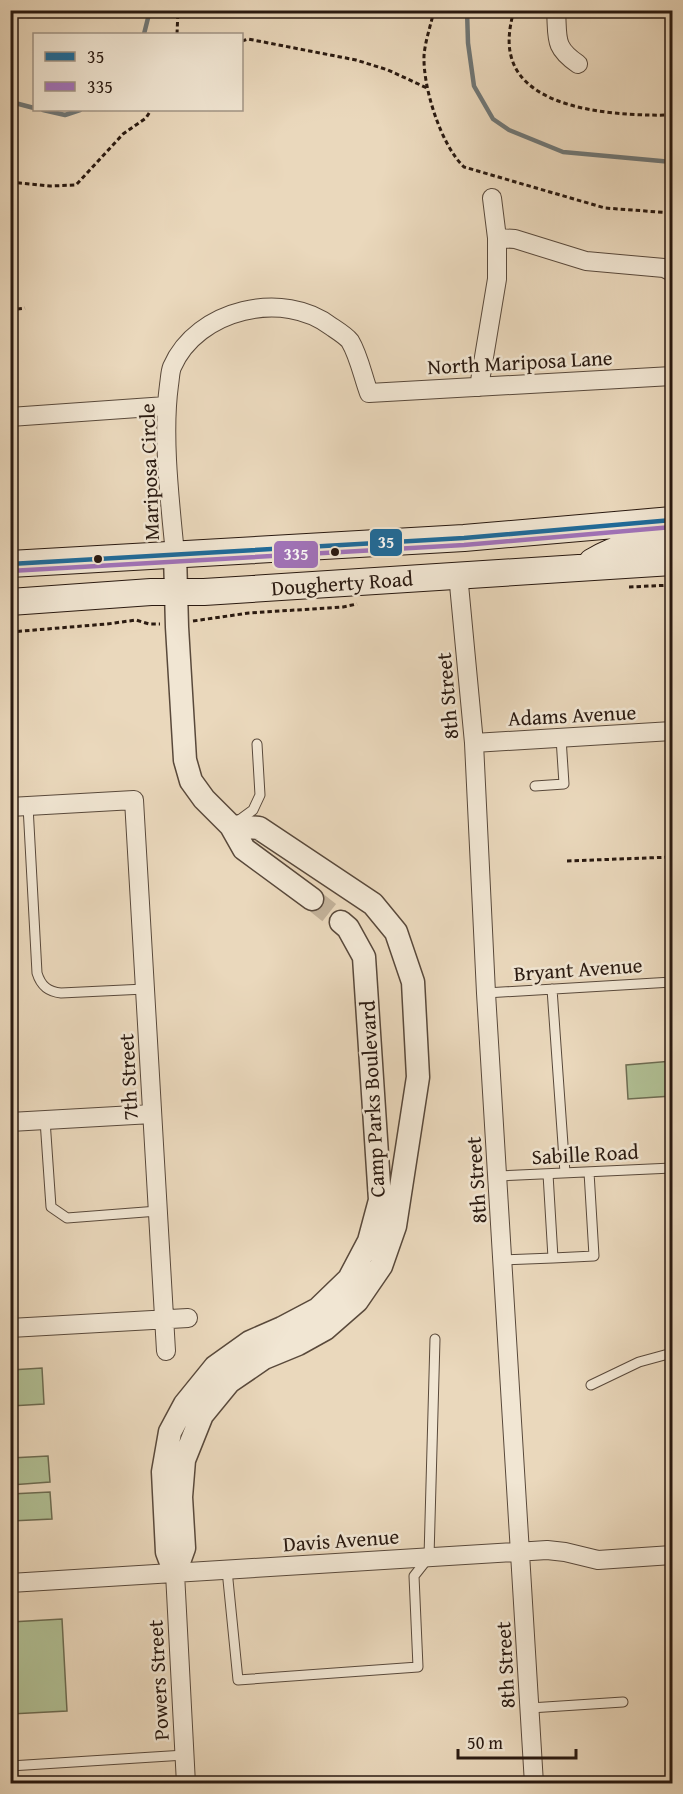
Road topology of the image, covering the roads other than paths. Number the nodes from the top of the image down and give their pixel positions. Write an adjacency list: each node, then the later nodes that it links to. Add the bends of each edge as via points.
1 (556, 10): 2 (street, via 562,53)
2 (578, 64)
3 (492, 198): 4 (street)
4 (496, 238): 5 (street, via 515,239 586,261); 7 (street, via 496,279)
5 (672, 272)
6 (672, 376): 7 (street, North Mariposa Lane)
7 (478, 387): 8 (street, North Mariposa Lane)
8 (369, 393): 9 (street, Mariposa Circle, via 349,340 325,321 295,308 259,308 203,328 172,368)
9 (166, 406): 10 (street); 13 (street, Mariposa Circle)
10 (10, 417)
11 (672, 520): 13 (main road, Dougherty Road, via 464,538)
12 (672, 542): 16 (main road, via 622,547)
13 (175, 554): 15 (main road, Dougherty Road); 18 (street)
14 (672, 562): 16 (main road, Dougherty Road)
15 (10, 564)
16 (584, 567): 17 (main road, Dougherty Road)
17 (459, 574): 18 (main road, Dougherty Road); 22 (street, 8th Street)
18 (176, 592): 19 (main road, Dougherty Road); 26 (street, via 185,760 191,781)
19 (10, 602)
20 (672, 731): 21 (street, Adams Avenue)
21 (561, 738): 22 (street, Adams Avenue); 24 (lane, via 564,784)
22 (474, 743): 32 (street, 8th Street)
23 (257, 744): 26 (lane, via 257,803)
24 (535, 786)
25 (19, 807): 31 (lane, via 39,980 51,992 61,993); 31 (street, 7th Street, via 134,800)
26 (231, 826): 27 (street, via 244,849); 55 (street, Camp Parks Boulevard, via 259,828 373,904 396,932 413,982 418,1077 395,1226 381,1266 357,1302 325,1329 264,1358 229,1382 202,1414 184,1460 184,1548)
27 (312, 899)
28 (341, 922): 55 (street, Camp Parks Boulevard, via 364,957 380,1200 369,1241 349,1279 318,1309 250,1342 215,1367 185,1404 170,1432 163,1472 167,1552)
29 (672, 982): 30 (lane, Bryant Avenue)
30 (552, 989): 32 (lane, Bryant Avenue); 38 (lane)
31 (145, 990): 33 (street, 7th Street)
32 (486, 993): 40 (street, 8th Street)
33 (152, 1114): 34 (street); 41 (street, 7th Street)
34 (45, 1120): 35 (street); 41 (lane, via 51,1207 67,1218)
35 (10, 1122)
36 (672, 1168): 37 (lane, Sabille Road)
37 (589, 1172): 38 (lane, Sabille Road); 42 (lane, via 594,1256)
38 (565, 1173): 39 (lane, Sabille Road)
39 (548, 1174): 40 (lane, Sabille Road); 42 (lane)
40 (498, 1176): 43 (street, 8th Street)
41 (158, 1211): 45 (street, 7th Street)
42 (553, 1258): 43 (lane)
43 (504, 1260): 51 (street, 8th Street)
44 (188, 1318): 45 (street)
45 (164, 1319): 46 (street); 48 (street, 7th Street)
46 (10, 1328)
47 (435, 1339): 53 (lane)
48 (166, 1351)
49 (672, 1353): 50 (lane, via 639,1362)
50 (591, 1385)
51 (521, 1551): 52 (street, Davis Avenue, via 565,1552 598,1560); 53 (street, Davis Avenue); 58 (street, 8th Street)
52 (672, 1555)
53 (429, 1557): 54 (street, Davis Avenue); 54 (lane, via 414,1576 418,1667 238,1680)
54 (226, 1570): 55 (street, Davis Avenue)
55 (175, 1574): 56 (street, Davis Avenue); 59 (street, Powers Street)
56 (10, 1583)
57 (623, 1702): 58 (lane)
58 (530, 1708): 62 (street, 8th Street)
59 (185, 1755): 60 (lane); 61 (street, Powers Street)
60 (10, 1766)
61 (186, 1784)
62 (534, 1784)

